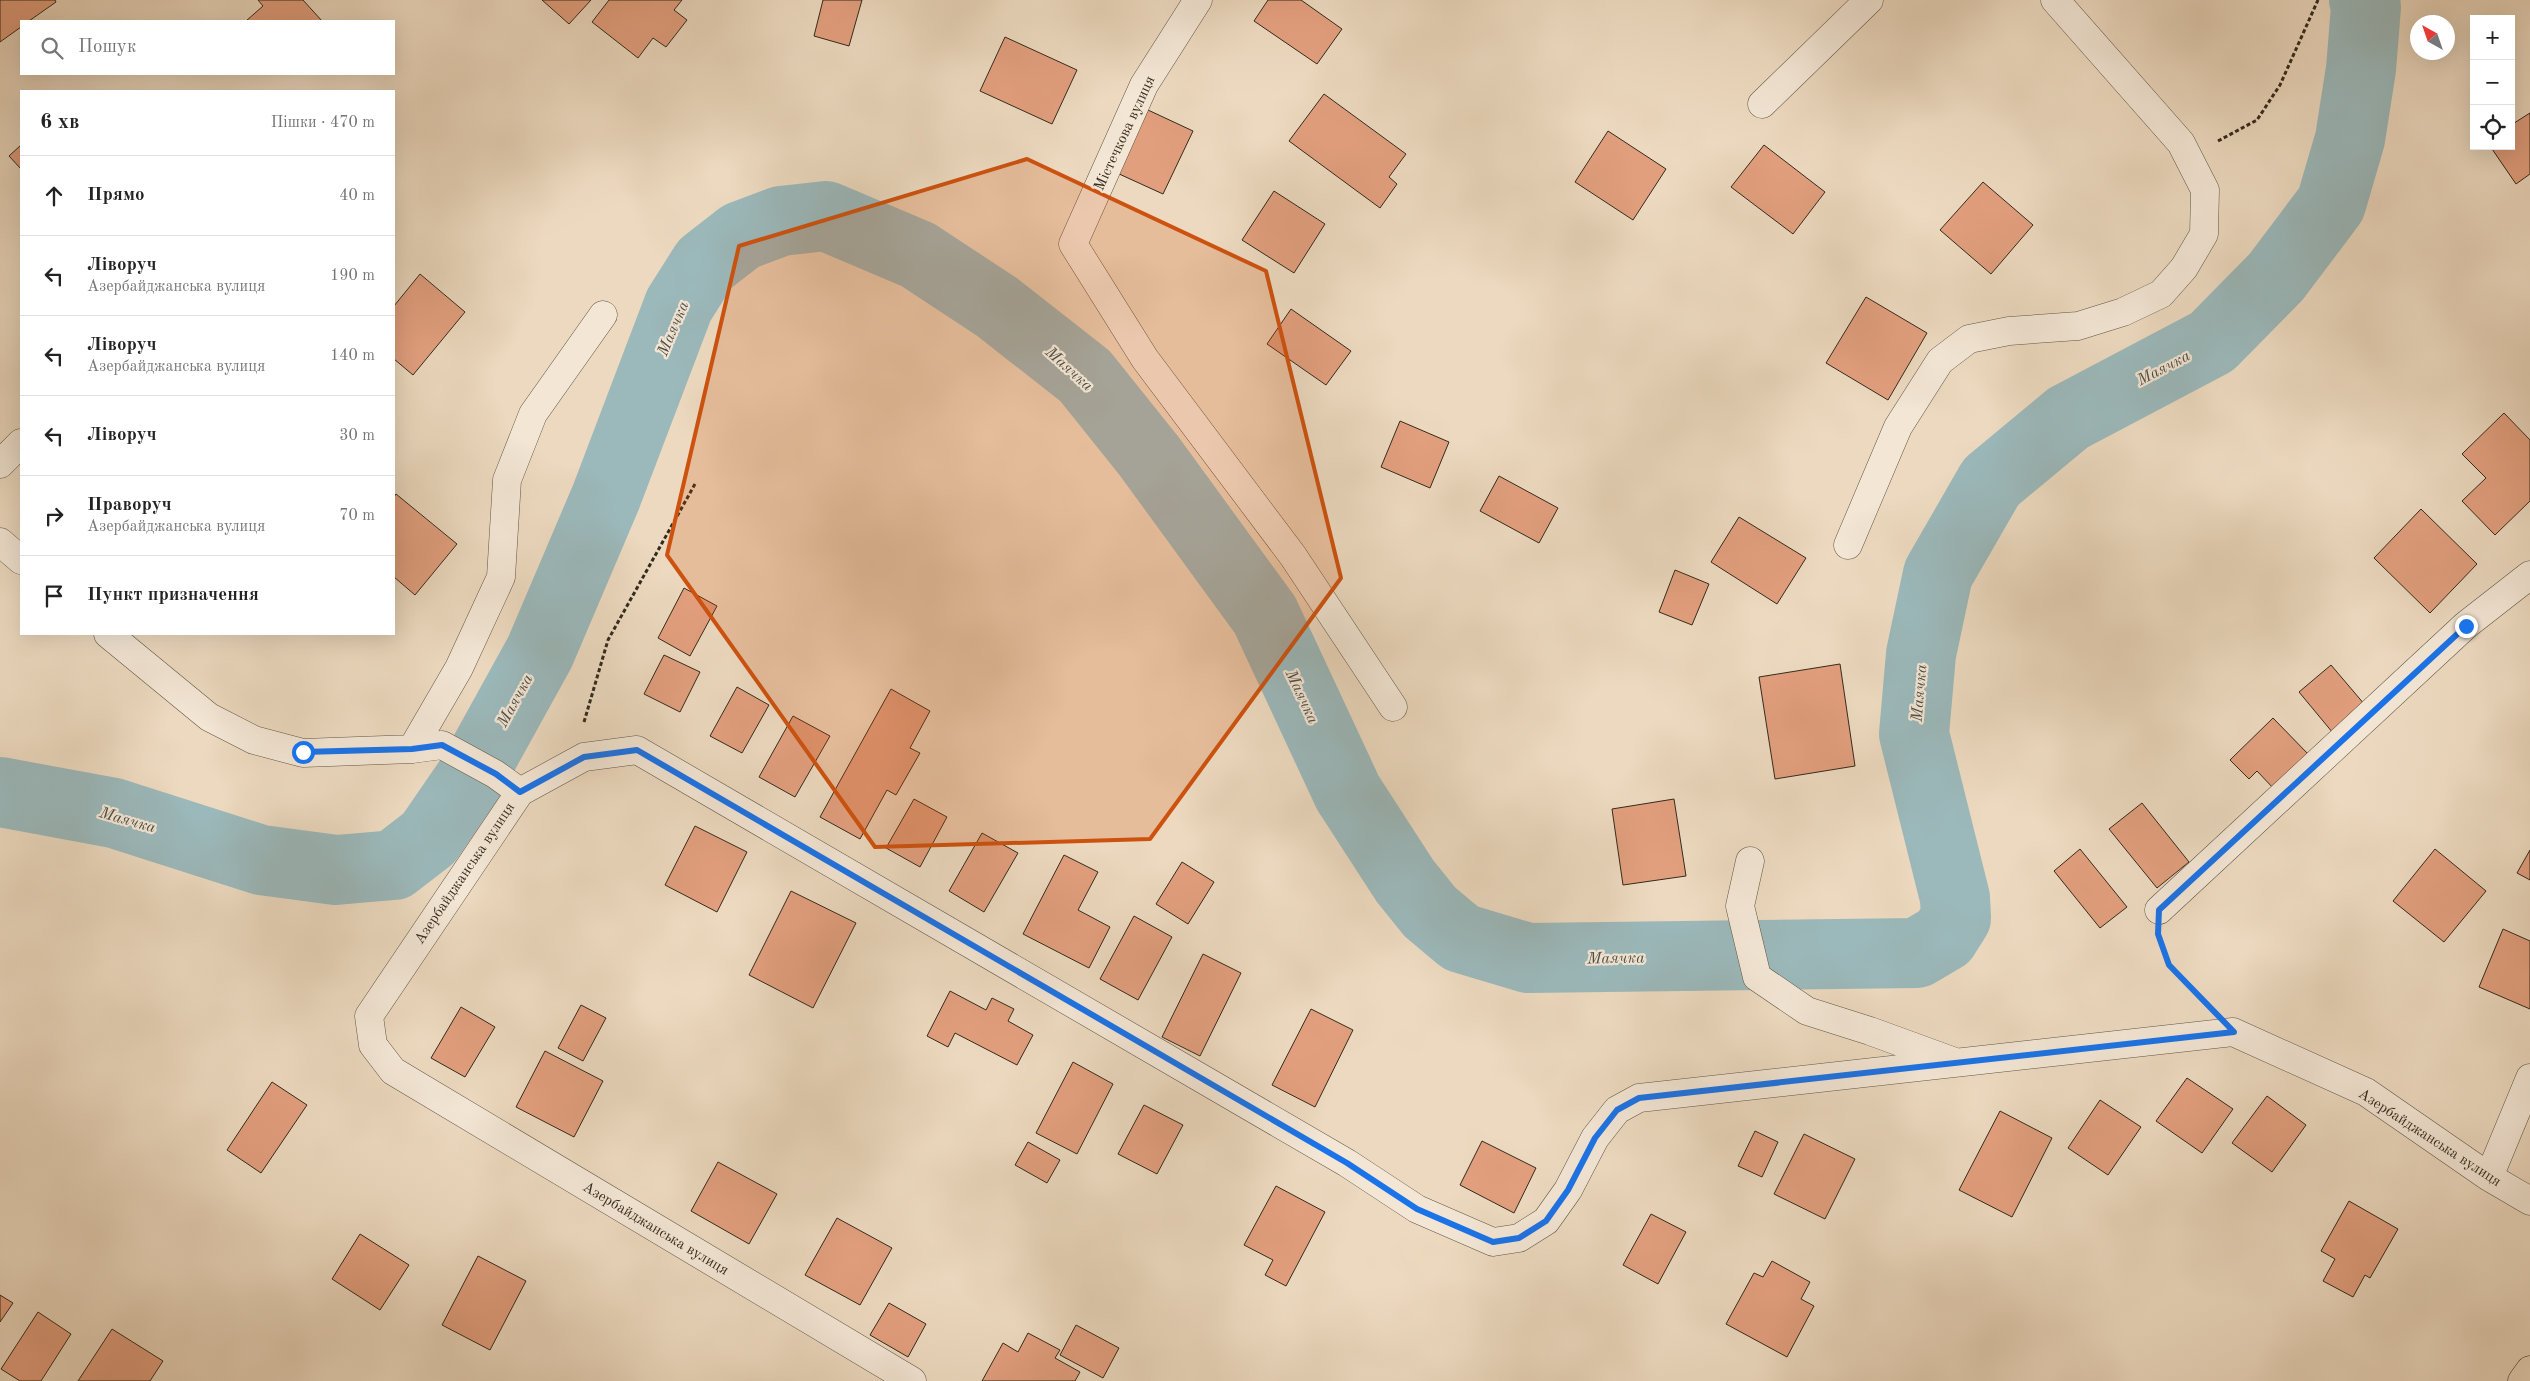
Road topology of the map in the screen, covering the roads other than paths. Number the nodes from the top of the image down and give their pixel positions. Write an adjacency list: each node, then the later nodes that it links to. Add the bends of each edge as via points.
1 (1198, 0): 13 (street, Містечкова вулиця, via 1144,85 1073,244 1145,359 1293,556)
2 (1869, 0): 4 (street)
3 (2054, 0): 9 (street, via 2181,143 2205,190 2204,234 2184,268 2161,294 2123,312 2078,326 1969,339 1940,360 1898,427)
4 (1762, 104)
5 (603, 315): 14 (street, via 533,414 507,480 501,577 458,668)
6 (20, 444): 7 (street)
7 (0, 464)
8 (0, 542): 10 (street)
9 (1848, 545)
10 (20, 559)
11 (2530, 575): 17 (street, via 2466,626)
12 (109, 635): 14 (street, via 208,717 254,740 303,752)
13 (1393, 707)
14 (412, 749): 15 (street, via 442,745 496,774)
15 (520, 792): 18 (street, Азербайджанська вулиця, via 584,757 637,750 1347,1163 1417,1209 1493,1242 1519,1238 1546,1221 1568,1190 1595,1138 1617,1110 1639,1098); 23 (street, Азербайджанська вулиця, via 369,1016 372,1045 393,1072)
16 (1750, 861): 18 (street, via 1740,906 1757,977 1807,1011)
17 (2159, 910)
18 (1961, 1064): 20 (street, Азербайджанська вулиця, via 2234,1032 2366,1092)
19 (2530, 1078): 20 (street)
20 (2489, 1177): 21 (street, Азербайджанська вулиця)
21 (2530, 1201)
22 (2530, 1370): 24 (main road)
23 (912, 1381)
24 (2522, 1381)

